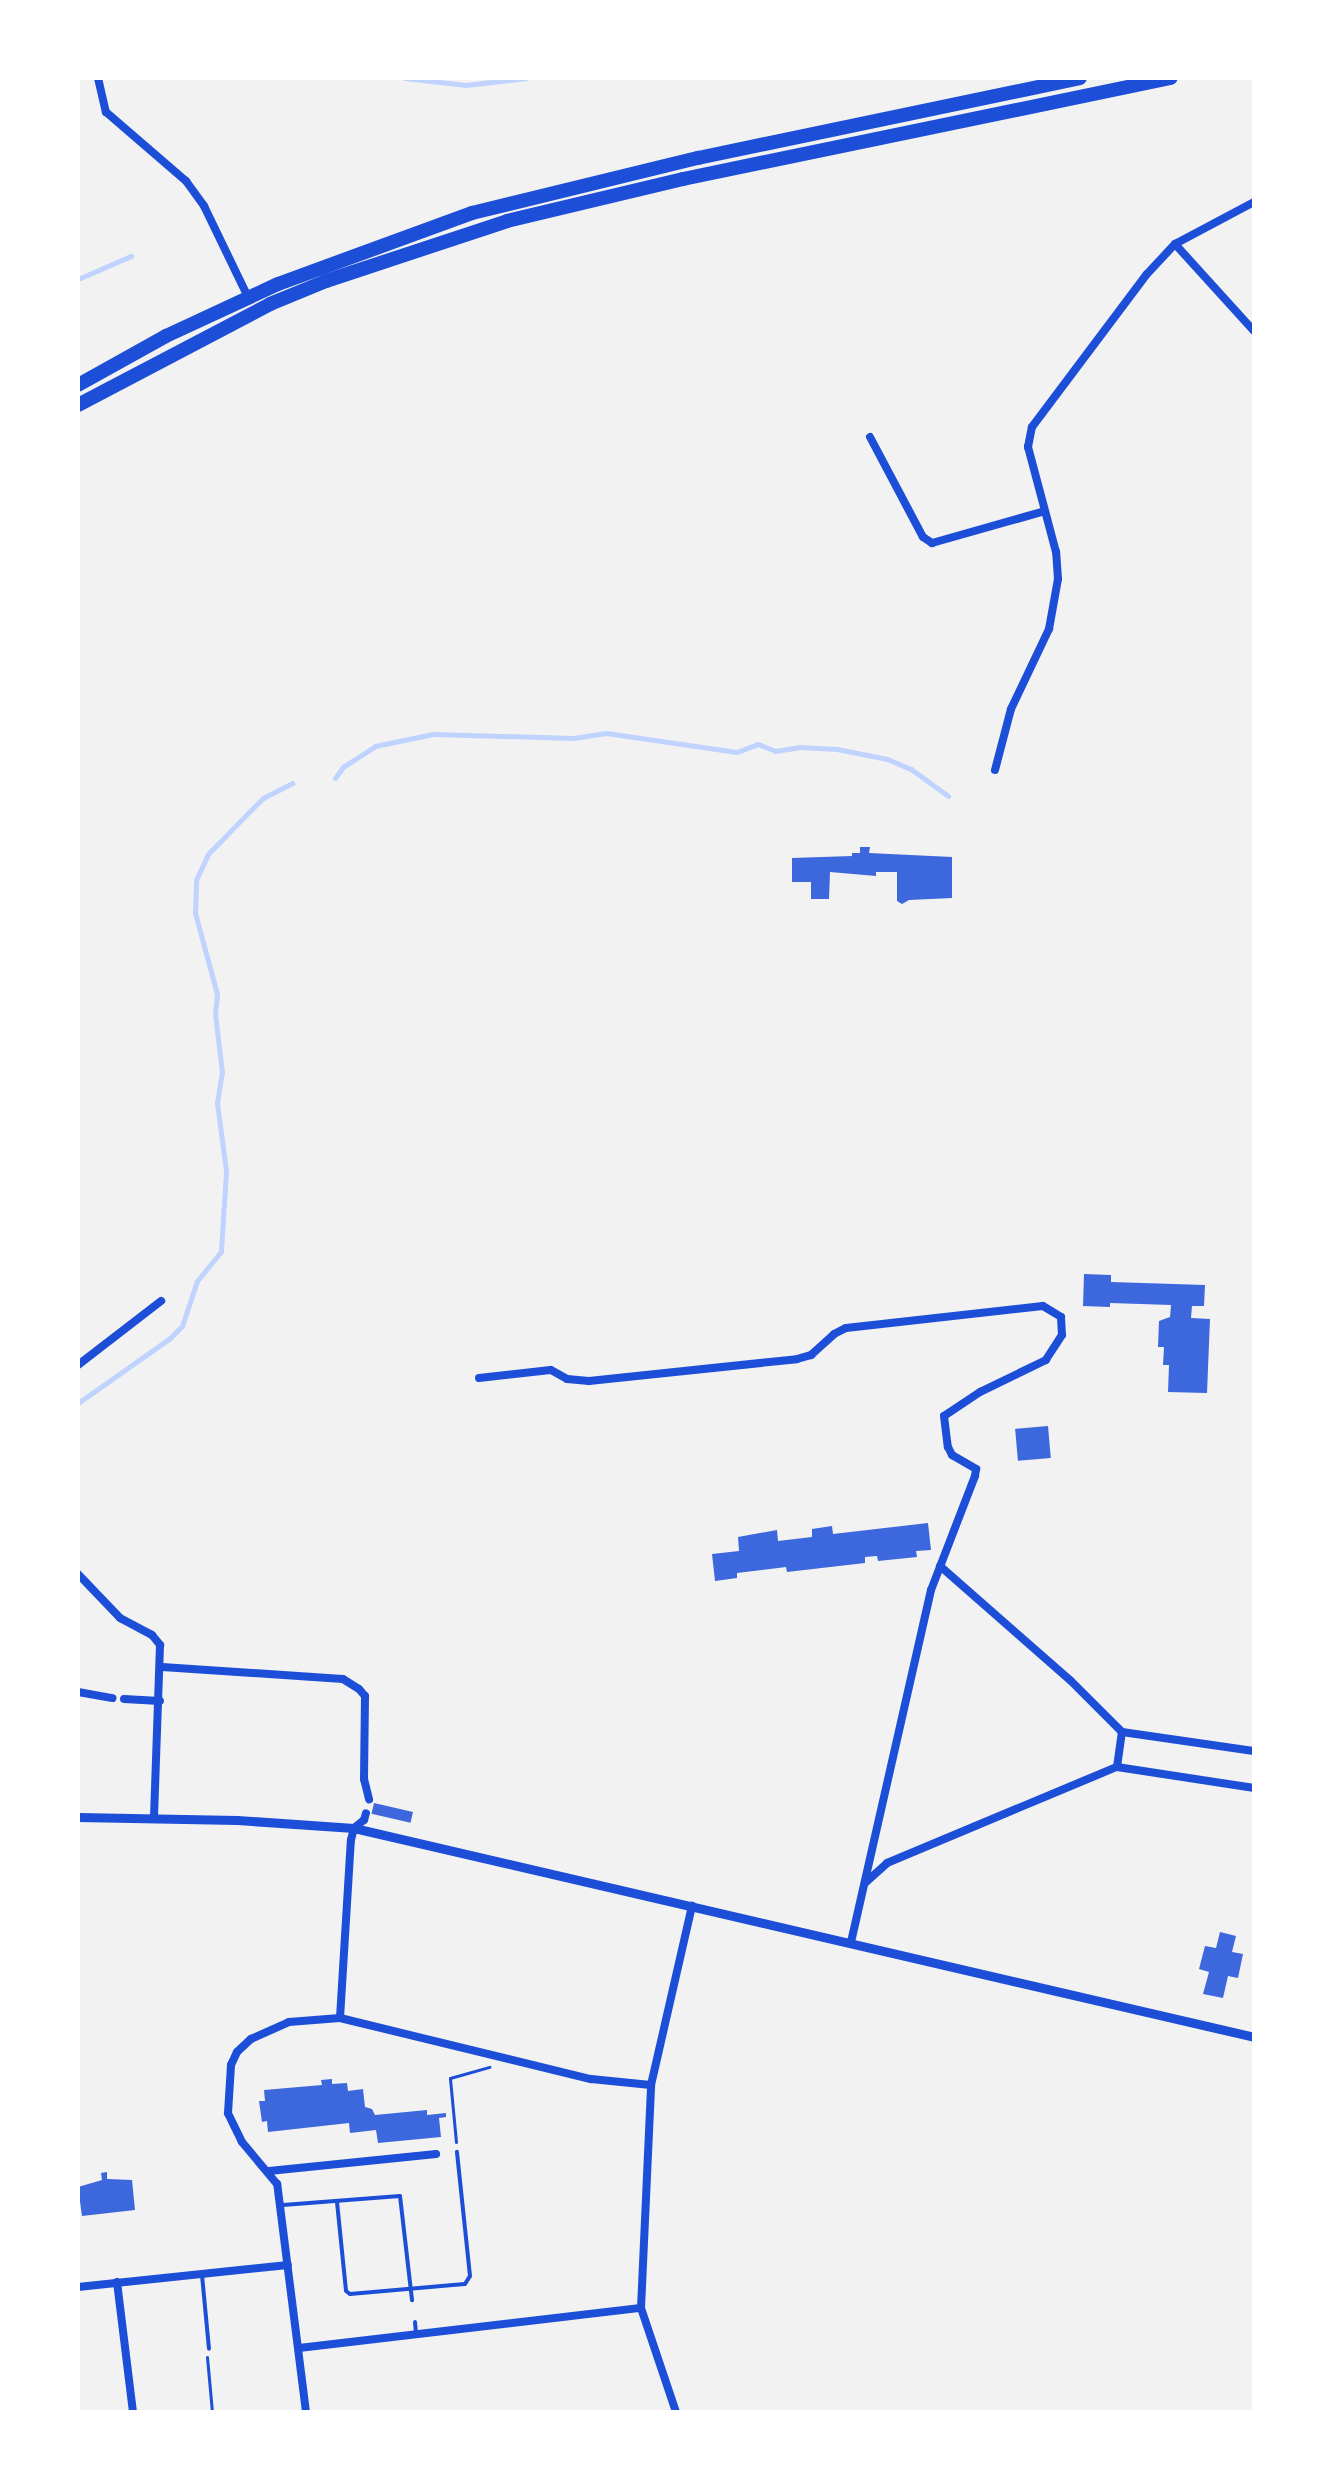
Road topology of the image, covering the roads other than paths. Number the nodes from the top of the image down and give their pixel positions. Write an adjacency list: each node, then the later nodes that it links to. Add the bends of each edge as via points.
1 (98, 78): 7 (street, via 106,112 186,181 204,206)
2 (1080, 78): 6 (highway, via 587,183 472,213 337,260)
3 (1171, 78): 6 (highway, via 583,201)
4 (1254, 202): 5 (street)
5 (1175, 244): 8 (street); 12 (street, via 1032,427 1028,447)
6 (266, 298): 7 (highway)
7 (247, 313): 9 (highway, via 166,336); 10 (highway)
8 (1254, 331)
9 (78, 385)
10 (78, 405)
11 (870, 437): 12 (street, via 923,537 932,543)
12 (1045, 511): 13 (street, via 1056,552 1055,598 1049,629 1011,709)
13 (995, 770)
14 (161, 1301): 15 (street)
15 (78, 1365)
16 (479, 1378): 17 (street, via 551,1370 567,1379 589,1381 797,1359 811,1355 846,1328 1043,1306 1053,1310 1063,1322 1062,1335 1046,1360 944,1416 952,1455 976,1469)
17 (940, 1566): 24 (street); 33 (street)
18 (78, 1574): 19 (street, via 120,1618 152,1635 160,1645)
19 (162, 1667): 23 (street); 28 (street, via 343,1679 359,1689 365,1696 364,1779)
20 (78, 1692): 21 (street)
21 (112, 1698)
22 (124, 1699): 23 (street)
23 (160, 1701): 31 (street)
24 (1122, 1732): 25 (street); 26 (street)
25 (1254, 1751)
26 (1117, 1767): 27 (street); 33 (street, via 887,1863)
27 (1254, 1788)
28 (369, 1799)
29 (366, 1813): 32 (street)
30 (78, 1817): 31 (street)
31 (154, 1819): 32 (street)
32 (354, 1828): 34 (street); 36 (street)
33 (865, 1884): 35 (street)
34 (692, 1906): 35 (street); 38 (street)
35 (851, 1943): 37 (street)
36 (340, 2018): 38 (street, via 591,2079); 41 (street, via 273,2027 237,2052 227,2101 233,2128)
37 (1254, 2037)
38 (651, 2085): 50 (street)
39 (457, 2152): 48 (lane, via 469,2281)
40 (436, 2154): 41 (street)
41 (269, 2171): 43 (street)
42 (337, 2202): 43 (lane); 48 (lane, via 400,2196); 48 (lane, via 346,2291)
43 (283, 2205): 44 (street)
44 (288, 2265): 45 (street); 53 (street)
45 (202, 2275): 46 (street); 54 (lane)
46 (117, 2282): 47 (street); 55 (street)
47 (78, 2287)
48 (411, 2287): 49 (lane)
49 (412, 2300)
50 (641, 2308): 52 (street); 57 (street)
51 (415, 2322): 52 (lane)
52 (416, 2334): 53 (street)
53 (299, 2348): 56 (street)
54 (209, 2349)
55 (133, 2412)
56 (306, 2412)
57 (676, 2412)

